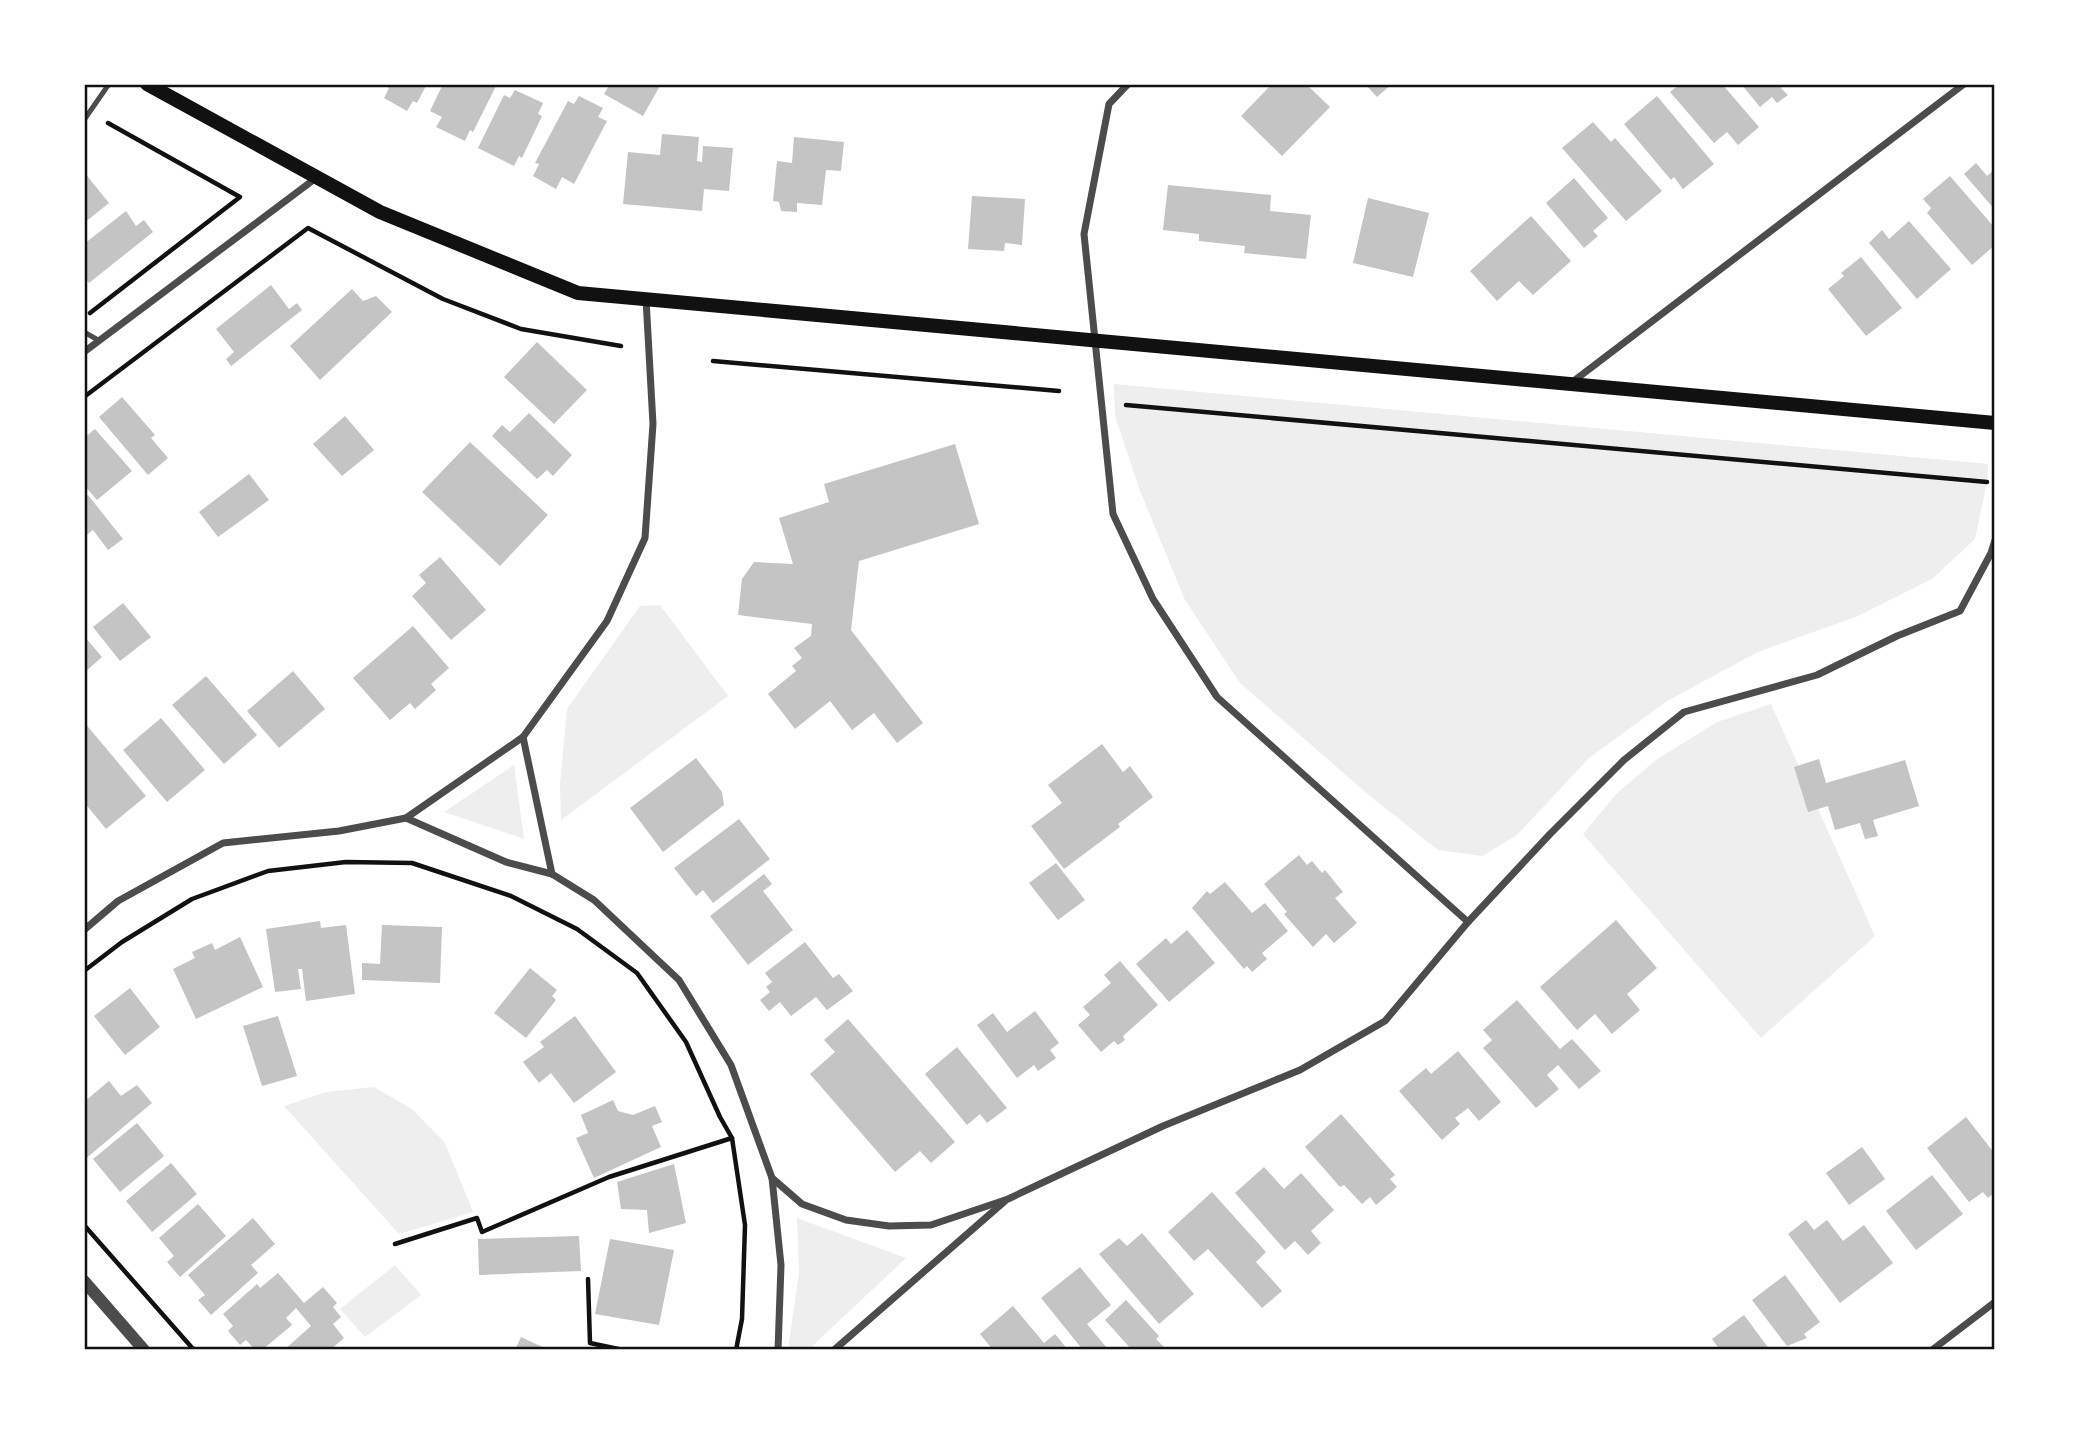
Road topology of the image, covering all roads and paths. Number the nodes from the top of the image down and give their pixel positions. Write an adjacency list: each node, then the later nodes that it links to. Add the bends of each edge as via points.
1 (109, 84): 5 (lane)
2 (147, 84): 7 (main road)
3 (1128, 84): 12 (street, via 1109,104 1084,234)
4 (1964, 84): 16 (street)
5 (90, 113): 6 (lane); 9 (path, via 240,197)
6 (84, 120)
7 (317, 177): 8 (main road, via 380,212 578,293); 11 (street)
8 (646, 299): 12 (main road); 23 (street, via 653,424 645,538 607,621)
9 (84, 318)
10 (84, 332): 11 (lane)
11 (98, 340): 14 (street)
12 (1094, 340): 16 (main road); 26 (street, via 1113,514 1153,599 1217,697)
13 (621, 346): 18 (path, via 521,329 443,299 308,228)
14 (84, 352)
15 (713, 362): 17 (path)
16 (1570, 384): 20 (main road)
17 (1059, 391)
18 (84, 397)
19 (1126, 405): 21 (path)
20 (1995, 423)
21 (1987, 482)
22 (1995, 540): 26 (street, via 1960,611 1817,675 1684,712 1624,760)
23 (523, 737): 24 (street); 25 (street)
24 (406, 818): 25 (street, via 506,862); 27 (street, via 339,831 223,843 118,901)
25 (552, 874): 30 (street, via 594,900 679,980 732,1065)
26 (1468, 922): 31 (street, via 1385,1021 1300,1070 1163,1126)
27 (84, 930)
28 (84, 971): 29 (path, via 192,899 268,871 346,862 412,863 512,896 578,929 637,973 686,1042)
29 (732, 1138): 33 (path, via 610,1177 482,1232 477,1218); 40 (path, via 745,1225 742,1320)
30 (772, 1178): 31 (street, via 802,1204 846,1220 889,1226 931,1225); 41 (street, via 781,1265)
31 (1008, 1199): 42 (street)
32 (84, 1225): 38 (path)
33 (395, 1244)
34 (587, 1279): 39 (path, via 590,1343)
35 (84, 1281): 37 (street)
36 (1995, 1302): 43 (street)
37 (144, 1350)
38 (194, 1350)
39 (624, 1350)
40 (736, 1350)
41 (778, 1350)
42 (834, 1350)
43 (1932, 1350)

